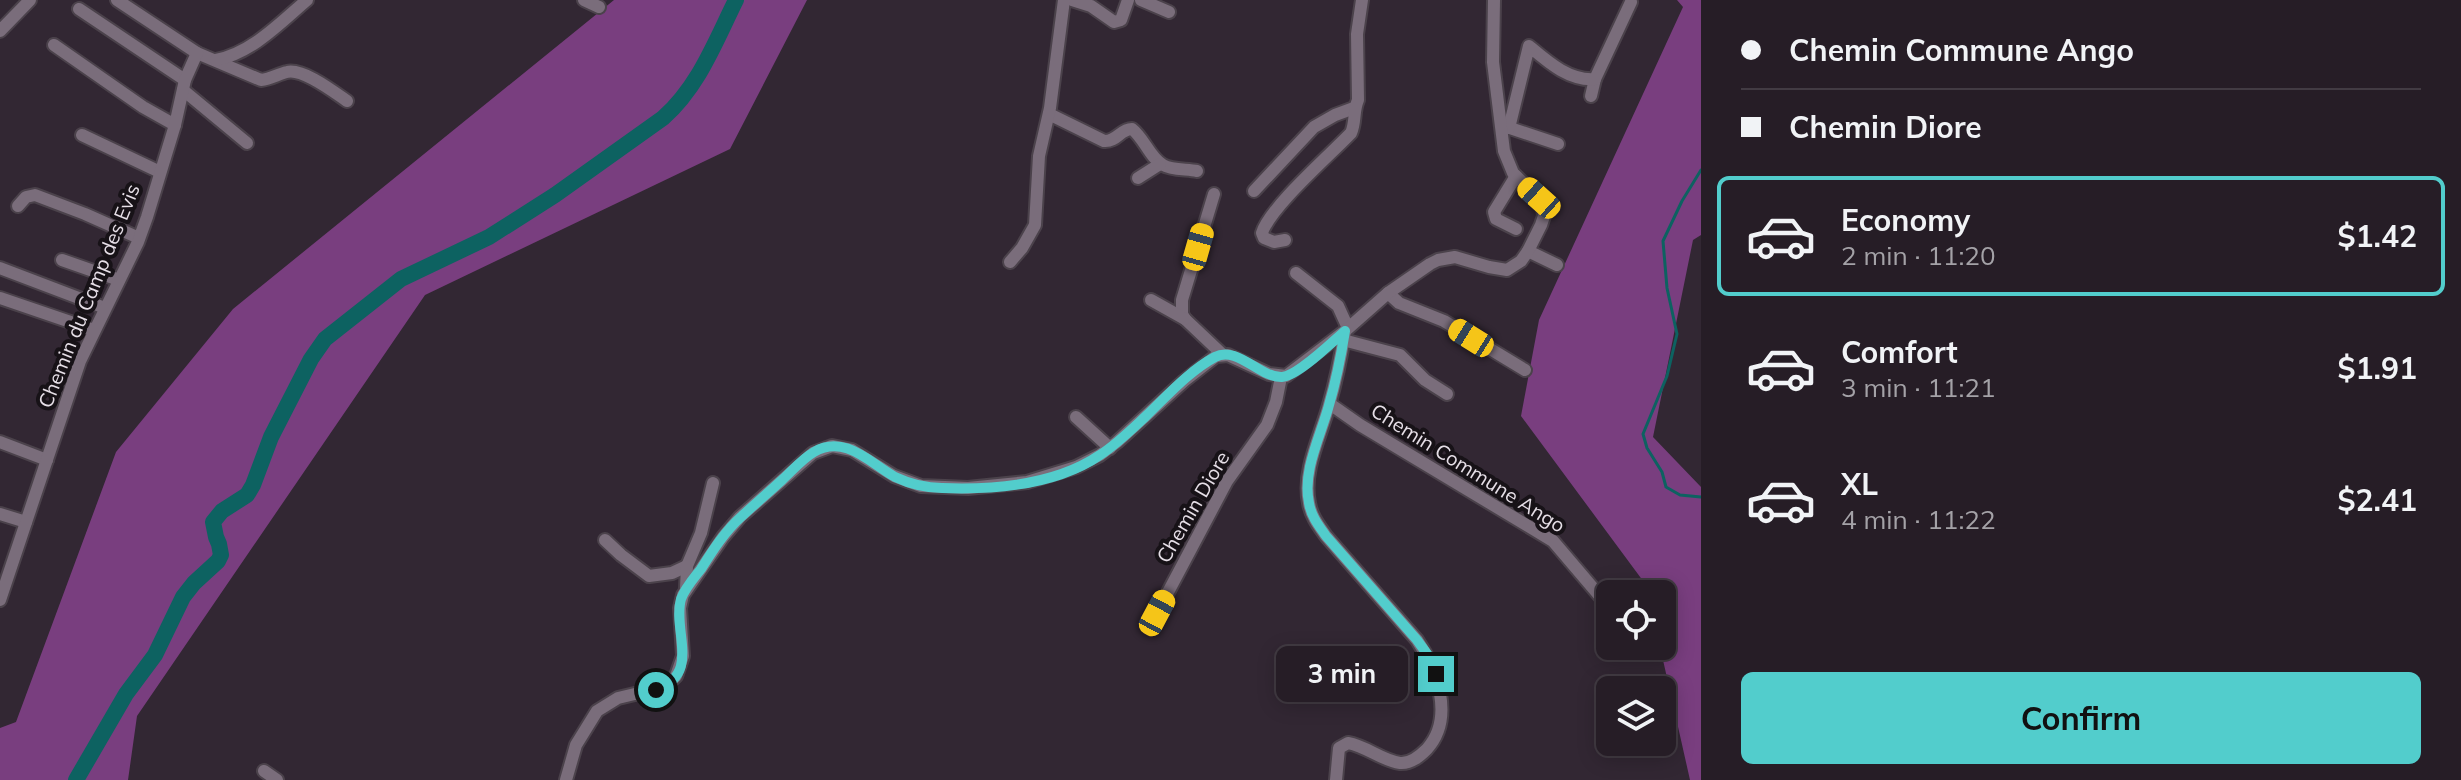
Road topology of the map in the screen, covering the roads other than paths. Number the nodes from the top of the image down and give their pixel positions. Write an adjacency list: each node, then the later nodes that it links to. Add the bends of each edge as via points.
1 (9, 0): 14 (street)
2 (30, 0): 14 (street)
3 (117, 0): 18 (street)
4 (307, 0): 19 (street, via 256,42)
5 (584, 0): 12 (street)
6 (1128, 0): 10 (street, via 1121,20 1114,22 1091,6)
7 (1141, 0): 15 (street)
8 (1362, 0): 24 (street)
9 (1494, 0): 27 (street, via 1493,62)
10 (1062, 2): 25 (street)
11 (1631, 2): 20 (street)
12 (599, 7)
13 (79, 9): 21 (street)
14 (19, 10): 16 (street)
15 (1169, 12)
16 (0, 31)
17 (54, 45): 26 (street)
18 (197, 53): 19 (street); 21 (street, Chemin du Camp des Evis)
19 (216, 60): 23 (street, via 261,80 303,73)
20 (1595, 79): 22 (street); 27 (street, via 1561,70 1529,46)
21 (184, 85): 26 (street, Chemin du Camp des Evis); 29 (street)
22 (1591, 96)
23 (347, 101)
24 (1354, 108): 36 (street, via 1314,127); 41 (street, via 1351,133 1265,224 1264,238)
25 (1049, 114): 31 (street, via 1104,141 1132,129); 44 (street, via 1039,156 1035,225)
26 (175, 125): 33 (street, Chemin du Camp des Evis)
27 (1505, 126): 30 (street); 34 (street, via 1504,151)
28 (82, 135): 33 (street)
29 (247, 143)
30 (1558, 144)
31 (1160, 164): 32 (street); 35 (street)
32 (1197, 171)
33 (160, 172): 40 (street, Chemin du Camp des Evis)
34 (1516, 176): 39 (street, via 1494,212 1496,219); 42 (street, via 1543,206 1544,216)
35 (1138, 178)
36 (1254, 191)
37 (1214, 194): 53 (street, via 1182,300)
38 (18, 206): 40 (street, via 35,195)
39 (1516, 229)
40 (139, 238): 48 (street, Chemin du Camp des Evis)
41 (1285, 240)
42 (1528, 251): 45 (street); 49 (street, via 1507,270 1455,257 1438,260)
43 (62, 260): 48 (street)
44 (1010, 262)
45 (1557, 265)
46 (0, 268): 52 (street)
47 (1296, 273): 55 (street, via 1338,306)
48 (119, 280): 52 (street, Chemin du Camp des Evis)
49 (1388, 293): 55 (street); 57 (street)
50 (0, 298): 54 (street)
51 (1151, 300): 53 (street)
52 (105, 308): 54 (street, Chemin du Camp des Evis)
53 (1185, 319): 56 (street)
54 (94, 330): 64 (street, Chemin du Camp des Evis)
55 (1346, 333): 58 (street); 59 (street, via 1400,355); 60 (street)
56 (1222, 354): 58 (street); 63 (street)
57 (1525, 370)
58 (1281, 377): 73 (street, Chemin Diore, via 1267,425 1227,481)
59 (1447, 394)
60 (1330, 404): 71 (street, Chemin Commune Ango, via 1553,541); 77 (street, via 1307,487 1315,521 1430,658 1440,708 1436,735 1415,759 1396,762 1348,743 1339,748)
61 (1076, 417): 63 (street)
62 (0, 442): 64 (street)
63 (1110, 448): 70 (street, via 1076,467 1027,482 939,488 906,481 852,450 826,447 808,456 740,517)
64 (47, 460): 67 (street, Chemin du Camp des Evis)
65 (713, 483): 69 (street)
66 (0, 514): 67 (street)
67 (26, 522): 72 (street, Chemin du Camp des Evis)
68 (605, 540): 69 (street, via 649,576)
69 (687, 566): 70 (street)
70 (686, 590): 76 (street, via 680,608 683,656 676,676 664,687 618,698 597,711 576,745)
71 (1596, 592)
72 (0, 600)
73 (1157, 613)
74 (264, 771): 75 (street)
75 (277, 780)
76 (566, 780)
77 (1336, 780)

